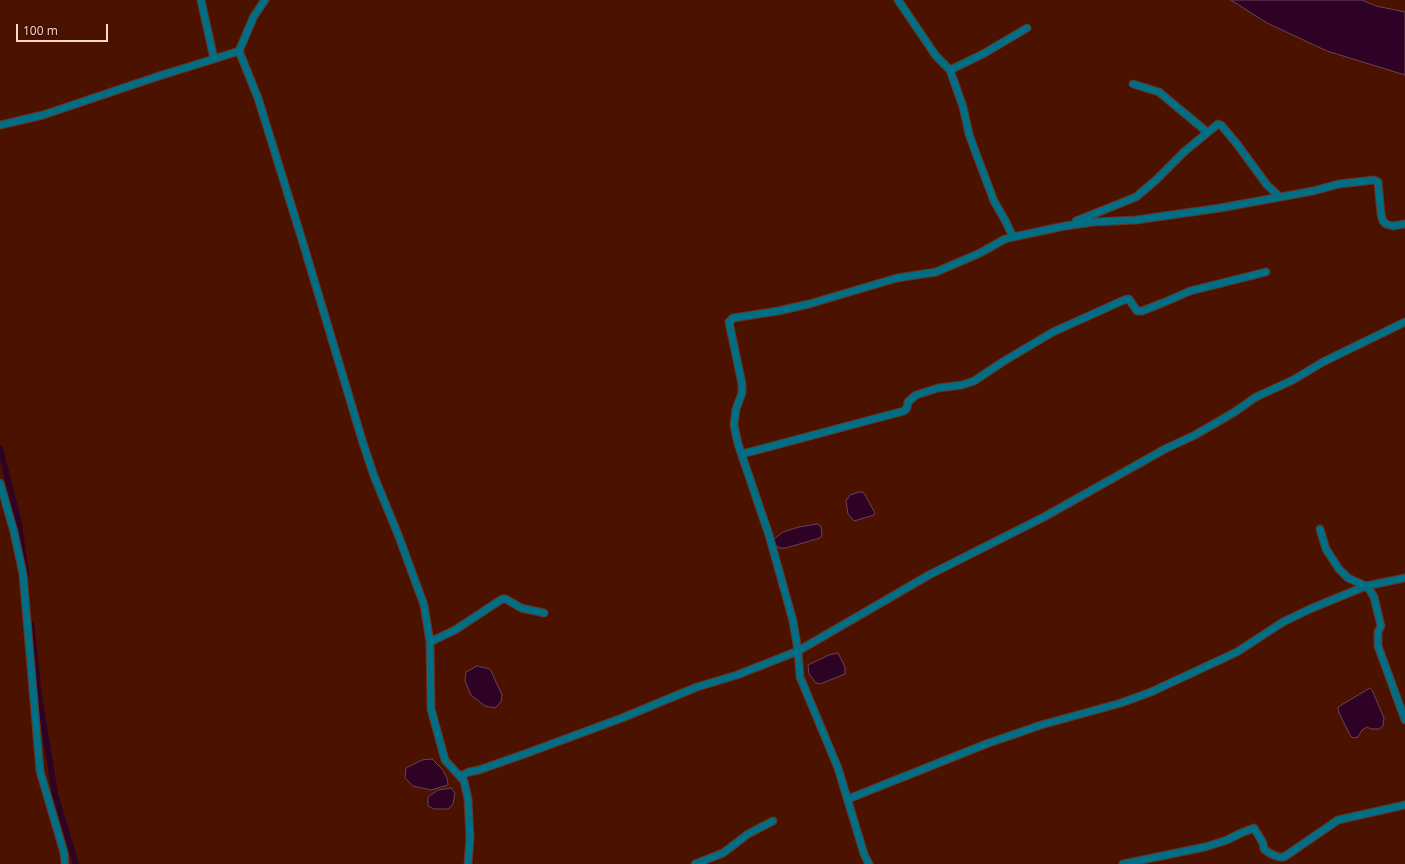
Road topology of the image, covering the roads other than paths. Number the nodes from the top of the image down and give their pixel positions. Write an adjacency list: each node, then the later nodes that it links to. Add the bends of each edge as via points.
1 (200, 0): 6 (street)
2 (264, 0): 5 (street)
3 (898, 0): 7 (street, via 936,56)
4 (1026, 28): 7 (street)
5 (239, 51): 6 (street); 24 (street, via 260,105 374,476 424,605)
6 (214, 59): 9 (street, via 42,115)
7 (950, 70): 14 (street, via 969,134 994,202)
8 (1132, 84): 10 (street, via 1159,92)
9 (0, 125)
10 (1207, 132): 11 (street, via 1215,125 1221,125 1267,185); 13 (street, via 1136,197)
11 (1280, 197): 12 (street, via 1338,184 1374,180 1378,182 1383,221 1393,226); 13 (street, via 1136,220)
12 (1405, 224)
13 (1065, 226): 14 (street)
14 (1013, 237): 17 (street, via 936,272 897,278 809,304 733,318 729,322 729,328 742,384 734,425)
15 (1266, 272): 17 (street, via 1190,291 1142,311 1137,311 1129,299 1124,300 1053,332 974,381 962,386 938,388 916,395 908,402 904,411)
16 (1405, 322): 25 (street, via 1256,397 1195,435 1165,449 1044,517 928,575)
17 (742, 454): 25 (street, via 769,534 793,621)
18 (0, 483): 19 (street)
19 (3, 507): 31 (street, via 14,532 23,574 40,771)
20 (1320, 529): 22 (street, via 1326,548 1339,569 1348,578)
21 (1405, 578): 22 (street)
22 (1366, 586): 26 (street, via 1374,597 1381,626 1378,632 1378,646); 28 (street, via 1283,622 1236,652 1152,692 993,741)
23 (544, 613): 24 (street, via 521,608 502,599 455,630)
24 (430, 642): 27 (street, via 430,708 444,760)
25 (798, 651): 27 (street); 28 (street, via 800,677)
26 (1405, 720)
27 (460, 776): 32 (street, via 464,781 468,799)
28 (848, 799): 34 (street)
29 (1405, 805): 35 (street, via 1338,820 1284,857 1270,854 1264,849 1254,828 1205,847)
30 (772, 820): 33 (street, via 723,853)
31 (66, 864)
32 (468, 864)
33 (695, 864)
34 (869, 864)
35 (1123, 864)

